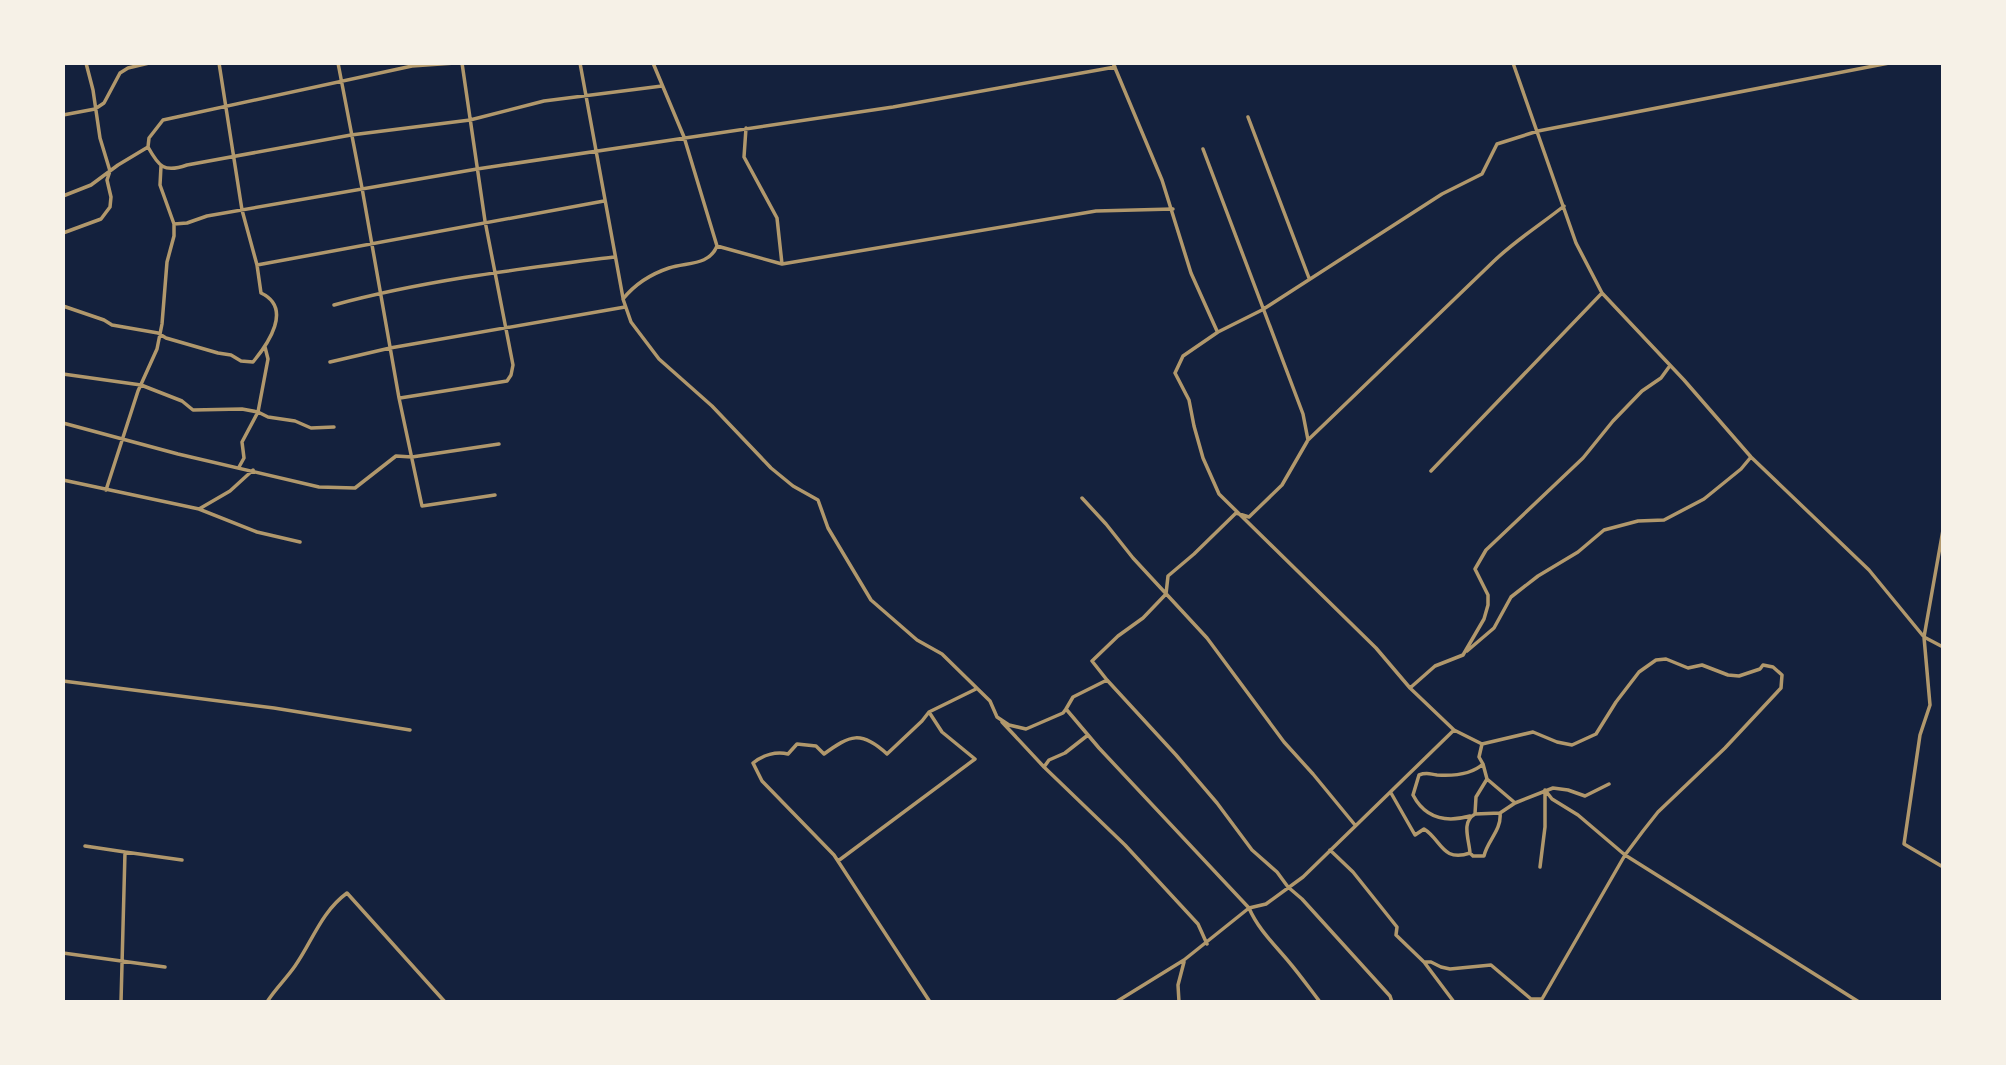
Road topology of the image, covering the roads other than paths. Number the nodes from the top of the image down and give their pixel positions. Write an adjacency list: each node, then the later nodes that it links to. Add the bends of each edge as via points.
1 (86, 63): 16 (street)
2 (149, 63): 16 (street, via 120,73 104,103)
3 (219, 63): 15 (street)
4 (338, 63): 12 (street)
5 (455, 63): 12 (street, via 412,66)
6 (462, 63): 19 (street)
7 (580, 63): 14 (street)
8 (653, 63): 13 (street)
9 (1513, 63): 21 (street)
10 (1889, 63): 21 (street)
11 (1114, 65): 20 (street, via 893,107); 35 (street)
12 (341, 81): 15 (street); 22 (street)
13 (662, 86): 14 (street); 23 (street)
14 (587, 95): 19 (street); 26 (street)
15 (225, 106): 24 (street, via 163,120); 27 (street)
16 (95, 109): 17 (street); 30 (street)
17 (63, 115)
18 (1248, 117): 46 (street)
19 (470, 120): 22 (street); 29 (street)
20 (746, 128): 23 (street); 43 (street, via 744,157 777,218)
21 (1538, 131): 34 (street); 46 (street, via 1497,144 1482,174)
22 (351, 135): 27 (street); 31 (street)
23 (684, 137): 26 (street); 41 (street)
24 (148, 147): 28 (street); 30 (street)
25 (1203, 149): 53 (street)
26 (595, 151): 29 (street); 33 (street)
27 (233, 157): 28 (street, via 175,170); 36 (street)
28 (161, 166): 38 (street, via 160,186)
29 (477, 169): 31 (street); 37 (street)
30 (110, 171): 32 (street); 39 (street, via 110,207 100,219)
31 (362, 188): 36 (street); 40 (street)
32 (63, 196)
33 (604, 201): 37 (street); 42 (street)
34 (1564, 206): 48 (street, via 1576,243); 68 (street, via 1522,235)
35 (1173, 209): 43 (street, via 1096,211); 55 (street, via 1191,273)
36 (242, 210): 38 (street); 44 (street)
37 (485, 221): 40 (street); 45 (street)
38 (174, 224): 56 (street)
39 (63, 233)
40 (370, 243): 44 (street); 47 (street)
41 (717, 246): 43 (street); 49 (street, via 713,255 702,261 669,268 634,285)
42 (614, 257): 45 (street); 49 (street)
43 (782, 264)
44 (257, 265): 57 (street, via 261,293 278,317)
45 (495, 272): 47 (street); 54 (street)
46 (1309, 278): 53 (street)
47 (381, 293): 50 (street); 58 (street)
48 (1602, 293): 60 (street); 74 (street)
49 (623, 299): 52 (street)
50 (334, 305)
51 (63, 306): 56 (street, via 112,325)
52 (625, 307): 54 (street); 90 (street, via 631,323 659,359 771,468 818,500 828,528 871,600 917,640 942,654)
53 (1262, 310): 55 (street); 68 (street, via 1303,414)
54 (507, 328): 58 (street); 63 (street, via 513,365 507,381)
55 (1217, 332): 80 (street, via 1183,356 1175,373 1189,400 1219,494)
56 (160, 334): 57 (street, via 241,361 253,362); 62 (street)
57 (265, 347): 64 (street, via 268,359)
58 (390, 348): 59 (street); 63 (street)
59 (330, 362)
60 (1669, 367): 71 (street); 86 (street, via 1583,458 1486,550 1475,569 1488,605)
61 (63, 374): 62 (street)
62 (141, 385): 64 (street, via 193,410); 67 (street)
63 (399, 398): 70 (street)
64 (258, 412): 66 (street, via 311,428); 72 (street, via 243,442 244,458)
65 (63, 423): 67 (street)
66 (334, 427)
67 (121, 439): 72 (street); 76 (street)
68 (1308, 440): 80 (street, via 1282,485 1249,517)
69 (499, 444): 70 (street)
70 (412, 457): 73 (street, via 396,456 355,488 319,487); 77 (street, via 422,506)
71 (1751, 457): 84 (street, via 1869,570); 86 (street, via 1717,489 1664,520 1604,530 1511,597 1494,628)
72 (239, 467): 73 (street)
73 (253, 470): 79 (street, via 230,491)
74 (1431, 471)
75 (63, 480): 76 (street)
76 (106, 490): 79 (street)
77 (495, 495)
78 (1082, 498): 83 (street)
79 (199, 509): 82 (street, via 257,532)
80 (1236, 513): 83 (street, via 1168,576); 89 (street, via 1376,648)
81 (1943, 530): 84 (street)
82 (300, 542)
83 (1166, 594): 87 (street, via 1091,661); 110 (street, via 1207,638 1284,742)
84 (1924, 637): 85 (street); 119 (street, via 1930,705 1920,735 1904,844)
85 (1943, 647)
86 (1463, 655): 89 (street, via 1435,666)
87 (1107, 680): 91 (street, via 1073,697); 120 (street)
88 (63, 681): 94 (street)
89 (1410, 688): 95 (street)
90 (976, 689): 92 (street); 93 (street, via 990,701)
91 (1066, 709): 93 (street, via 1026,729); 96 (street)
92 (929, 712): 117 (street, via 942,732 975,759); 117 (street, via 887,754 874,742 857,737 846,738 824,754 816,746 797,744 788,754 761,756 754,762 762,781)
93 (997, 717): 99 (street)
94 (410, 730)
95 (1454, 730): 97 (street); 100 (street)
96 (1088, 735): 99 (street); 121 (street)
97 (1482, 744): 98 (street, via 1479,757); 115 (street, via 1533,732 1572,744 1596,734 1639,672 1656,660 1688,667 1702,665 1740,676 1763,665 1773,667 1782,675 1782,688 1658,812)
98 (1483, 764): 101 (street, via 1475,772); 102 (street)
99 (1044, 767): 122 (street, via 1125,845 1198,924)
100 (1410, 771): 101 (street); 105 (street)
101 (1419, 775): 109 (street, via 1413,796 1419,807 1436,818)
102 (1487, 779): 106 (street); 108 (street, via 1476,797)
103 (1609, 784): 104 (street, via 1585,796)
104 (1545, 790): 106 (street); 115 (street); 118 (street)
105 (1390, 792): 110 (street); 114 (street, via 1415,835 1424,829 1441,849 1457,856)
106 (1515, 803): 107 (street)
107 (1500, 813): 108 (street); 114 (street, via 1501,821 1484,856)
108 (1475, 814): 109 (street)
109 (1470, 816): 114 (street, via 1466,825)
110 (1354, 825): 112 (street)
111 (85, 846): 113 (street)
112 (1331, 850): 120 (street); 126 (street, via 1397,927 1396,935)
113 (125, 852): 116 (street); 124 (street)
114 (1470, 853)
115 (1625, 855): 128 (street); 138 (street)
116 (182, 860)
117 (838, 861): 132 (street)
118 (1540, 867)
119 (1943, 867)
120 (1288, 887): 121 (street, via 1266,904); 136 (street)
121 (1249, 908): 122 (street); 135 (street, via 1266,937)
122 (1207, 943): 125 (street)
123 (63, 953): 124 (street)
124 (122, 960): 127 (street); 129 (street)
125 (1184, 960): 133 (street); 134 (street)
126 (1424, 962): 128 (street, via 1450,969 1490,965 1531,999); 137 (street)
127 (165, 967)
128 (1541, 1001)
129 (121, 1002)
130 (267, 1002): 131 (street, via 336,901 347,893)
131 (445, 1002)
132 (930, 1002)
133 (1116, 1002)
134 (1179, 1002)
135 (1320, 1002)
136 (1392, 1002)
137 (1454, 1002)
138 (1859, 1002)

